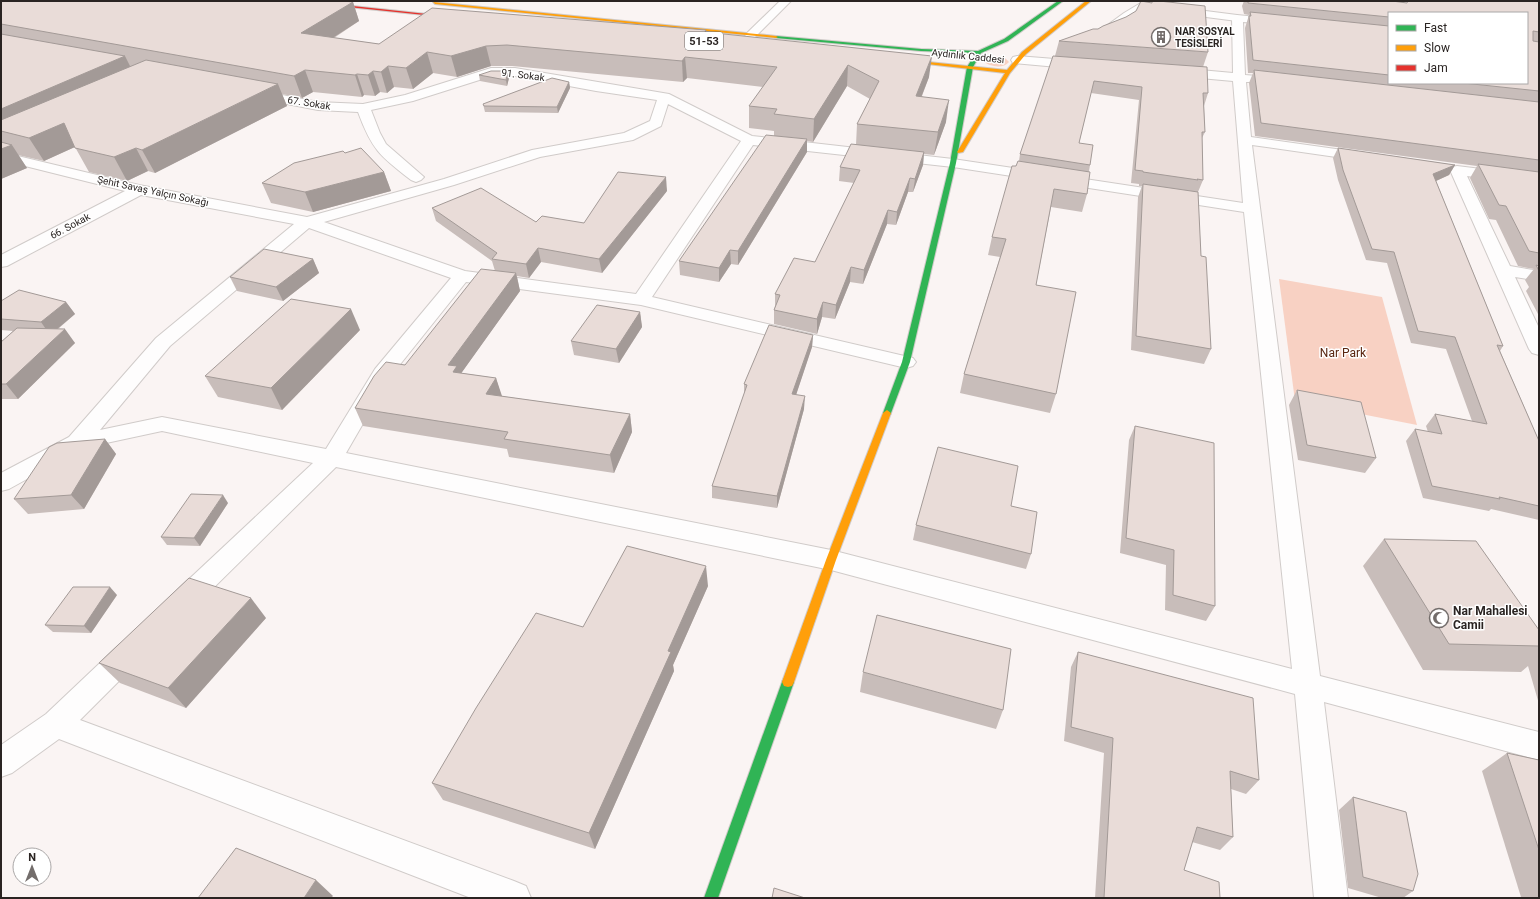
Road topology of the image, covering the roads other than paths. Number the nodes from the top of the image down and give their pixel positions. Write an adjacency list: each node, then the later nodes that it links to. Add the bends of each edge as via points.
1 (293, 1): 8 (main road)
2 (786, 1): 11 (street)
3 (1061, 1): 13 (main road, Aydınlık Caddesi / 51-53, via 1006,40)
4 (1089, 1): 14 (main road, Aydınlık Caddesi)
5 (424, 2): 6 (main road, Aydınlık Caddesi / 51-53)
6 (439, 2): 11 (main road, Aydınlık Caddesi / 51-53)
7 (1144, 6): 9 (lane); 12 (lane)
8 (466, 18)
9 (1237, 20): 10 (street); 20 (street)
10 (1298, 24)
11 (751, 35): 13 (main road, Aydınlık Caddesi / 51-53, via 921,50)
12 (1096, 37)
13 (979, 52): 14 (main road); 17 (main road)
14 (1011, 56): 16 (street); 18 (main road, Aydınlık Caddesi)
15 (891, 59): 17 (main road, Aydınlık Caddesi)
16 (1089, 66)
17 (970, 67): 18 (main road, Aydınlık Caddesi); 29 (main road)
18 (1008, 72): 29 (main road)
19 (1168, 72): 20 (street)
20 (1240, 77): 21 (street); 26 (street)
21 (1263, 80)
22 (240, 91): 24 (street, 67. Sokak, via 318,106)
23 (664, 97): 24 (street, 91. Sokak, via 504,71 481,74 408,98); 25 (street, 91. Sokak); 34 (street, via 656,123 628,137 537,153 449,182)
24 (363, 108): 30 (street, via 380,147)
25 (749, 140): 29 (street); 39 (street)
26 (1245, 140): 28 (street); 33 (street)
27 (1, 156): 32 (street, Şehit Savaş Yalçın Sokağı)
28 (1378, 159)
29 (953, 163): 33 (street); 41 (main road)
30 (416, 177)
31 (1539, 181): 36 (street, via 1449,169)
32 (139, 190): 34 (street, Şehit Savaş Yalçın Sokağı); 35 (street, 66. Sokak)
33 (1252, 209): 46 (street)
34 (307, 222): 37 (street, Şehit Savaş Yalçın Sokağı); 42 (street, via 163,342)
35 (1, 262)
36 (1502, 270): 38 (street); 40 (street)
37 (462, 276): 39 (street, Şehit Savaş Yalçın Sokağı); 43 (street, via 382,374)
38 (1539, 276)
39 (641, 300): 41 (street, Şehit Savaş Yalçın Sokağı)
40 (1539, 349)
41 (906, 362): 45 (main road)
42 (77, 442): 43 (street, via 162,424); 44 (street)
43 (331, 459): 45 (street); 47 (street)
44 (1, 483)
45 (832, 560): 46 (street); 51 (main road)
46 (1308, 685): 48 (street); 52 (street)
47 (56, 724): 49 (street); 50 (street)
48 (1539, 746)
49 (1, 763)
50 (514, 898)
51 (711, 898)
52 (1331, 898)

